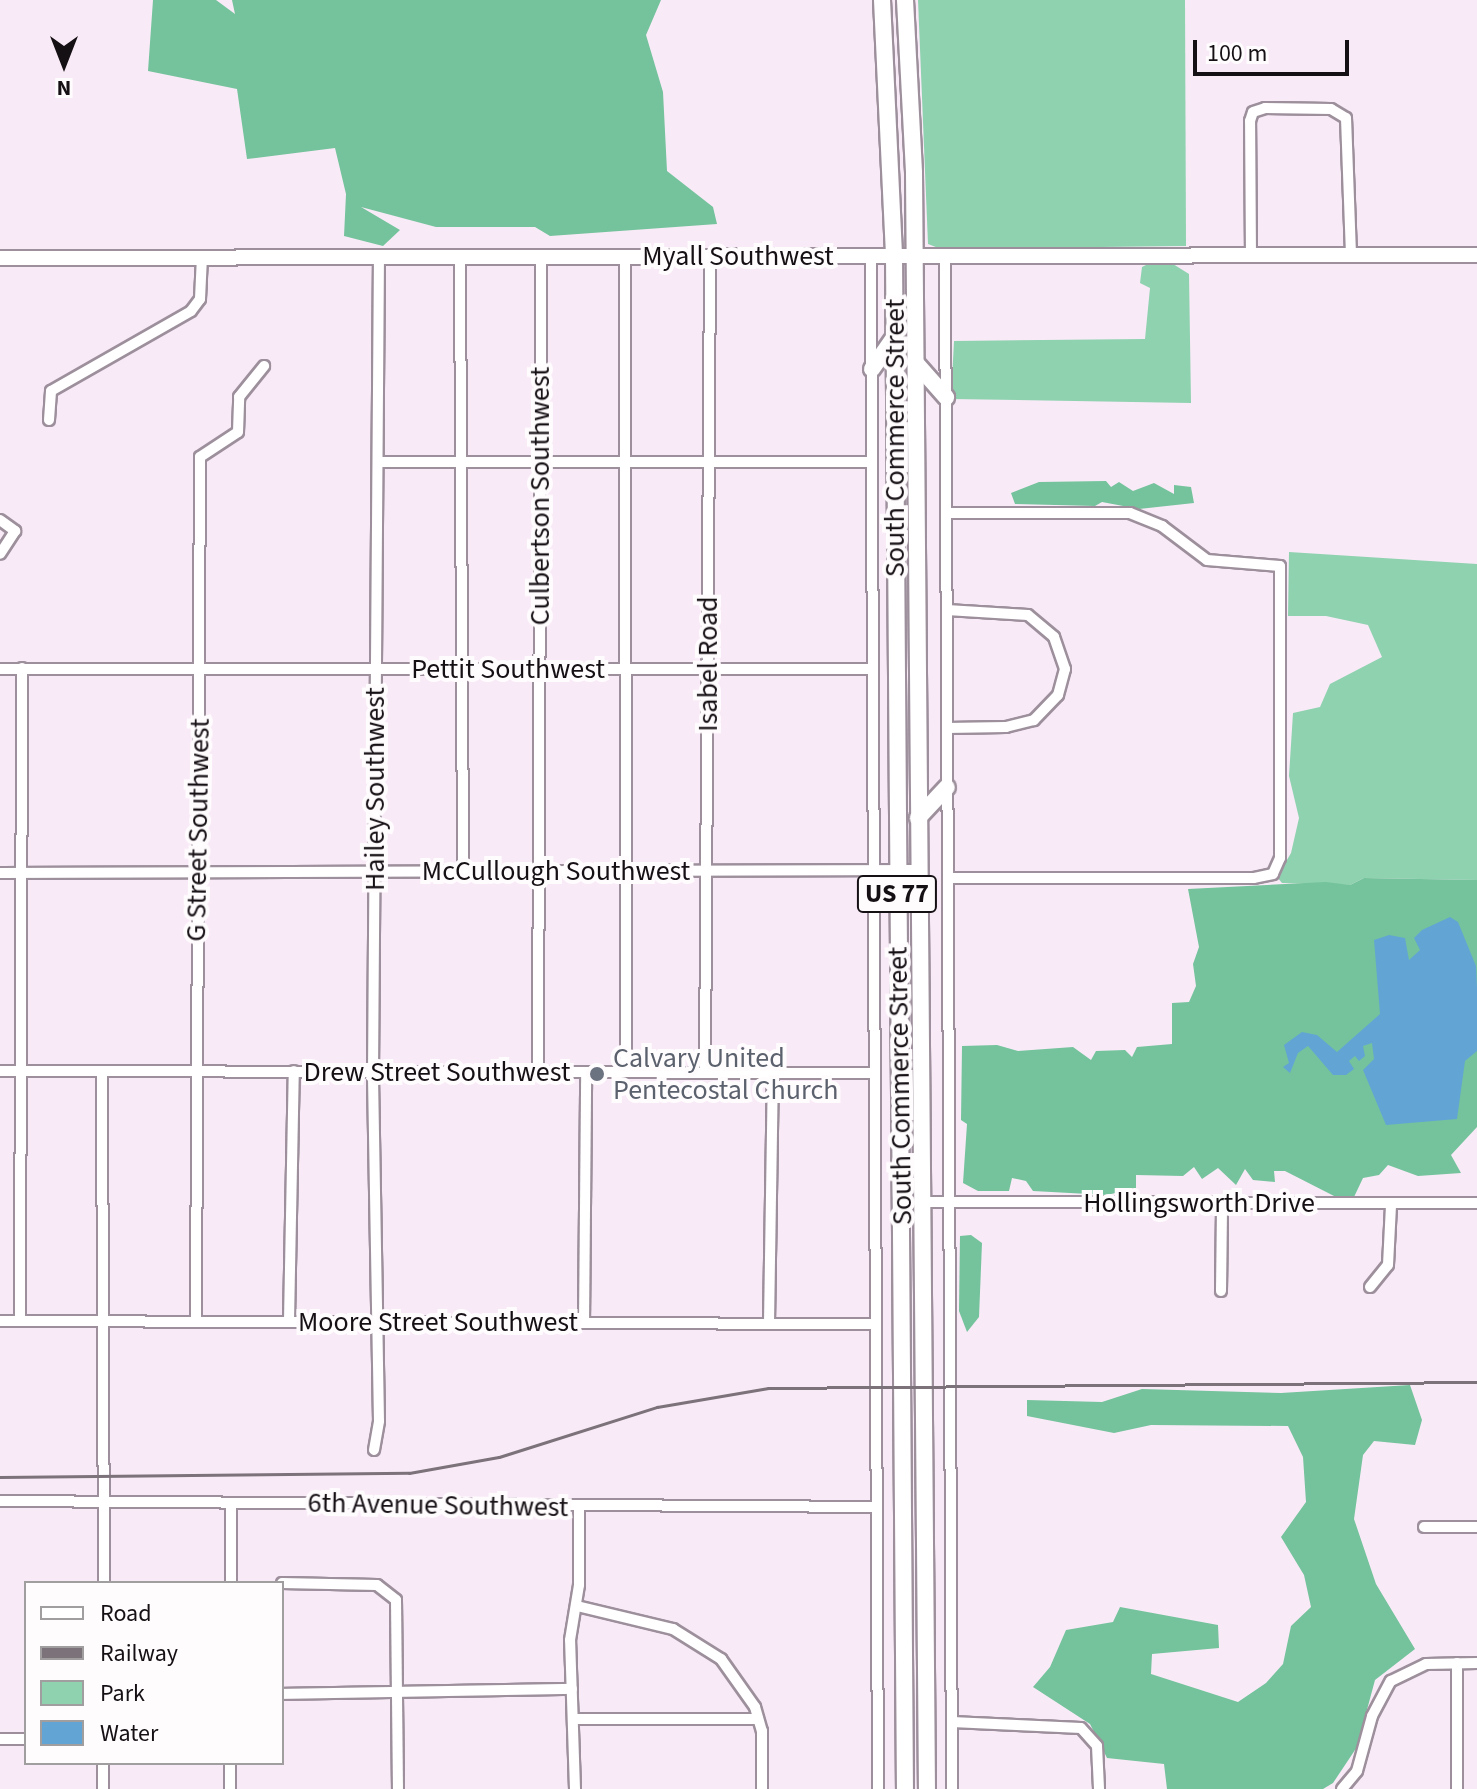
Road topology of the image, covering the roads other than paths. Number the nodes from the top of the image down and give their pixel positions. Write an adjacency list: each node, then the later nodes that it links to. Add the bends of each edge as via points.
1 (882, 0): 9 (main road, South Commerce Street / US 77)
2 (905, 0): 10 (main road, South Commerce Street / US 77)
3 (1351, 255): 4 (street, Myall Southwest); 12 (street, Myall Southwest); 12 (street, via 1346,118 1331,109 1265,108 1253,112 1250,121)
4 (1477, 255)
5 (541, 256): 6 (street, Myall Southwest); 15 (street, Myall Southwest); 25 (street, Culbertson Southwest)
6 (625, 256): 7 (street, Myall Southwest); 26 (street)
7 (710, 256): 8 (street, Myall Southwest); 27 (street, Isabel Road)
8 (871, 256): 9 (street, Myall Southwest); 20 (street)
9 (894, 256): 10 (street, Myall Southwest); 17 (main road, South Commerce Street / US 77)
10 (915, 256): 11 (street, Myall Southwest); 18 (main road, South Commerce Street / US 77)
11 (945, 256): 12 (street, Myall Southwest); 21 (street)
12 (1251, 256)
13 (202, 257): 14 (street, Myall Southwest); 16 (street, Myall Southwest); 22 (street, via 200,299 191,311 51,391)
14 (379, 257): 15 (street, Myall Southwest); 23 (street, Hailey Southwest)
15 (460, 257): 24 (street)
16 (0, 258)
17 (894, 338): 20 (main road); 46 (main road, South Commerce Street / US 77)
18 (915, 362): 21 (main road); 44 (main road, South Commerce Street / US 77)
19 (264, 366): 34 (street, G Street Southwest, via 239,397 238,432 200,457)
20 (872, 369): 28 (street)
21 (946, 397): 29 (street)
22 (49, 420)
23 (378, 462): 24 (street); 41 (street, Hailey Southwest)
24 (459, 462): 25 (street); 36 (street)
25 (541, 462): 26 (street); 37 (street, Culbertson Southwest)
26 (625, 462): 27 (street); 38 (street)
27 (709, 462): 28 (street); 39 (street, Isabel Road)
28 (872, 462): 40 (street)
29 (946, 513): 32 (street); 56 (street, via 1099,510 1140,515 1207,560 1280,566 1277,869 1254,878)
30 (0, 520): 31 (street, via 15,531)
31 (0, 554)
32 (947, 610): 42 (street); 42 (street, via 1028,615 1054,637 1065,669 1058,695 1034,720 1006,727)
33 (22, 668): 34 (street, Pettit Southwest); 35 (street, Pettit Southwest); 54 (street)
34 (200, 668): 41 (street, Pettit Southwest); 55 (street, G Street Southwest)
35 (0, 669)
36 (461, 669): 37 (street, Pettit Southwest); 41 (street, Pettit Southwest); 48 (street)
37 (540, 669): 38 (street, Pettit Southwest); 52 (street, Culbertson Southwest)
38 (625, 669): 39 (street, Pettit Southwest); 49 (street)
39 (708, 669): 40 (street, Pettit Southwest); 50 (street, Isabel Road)
40 (873, 669): 45 (street)
41 (376, 670): 51 (street, Hailey Southwest)
42 (947, 728): 43 (street)
43 (947, 787): 44 (main road); 56 (street)
44 (918, 818): 47 (main road, South Commerce Street / US 77)
45 (874, 870): 46 (street, McCullough Southwest); 50 (street, McCullough Southwest); 68 (street)
46 (897, 870): 47 (street, McCullough Southwest); 69 (main road, South Commerce Street / US 77)
47 (919, 870): 70 (main road, South Commerce Street / US 77)
48 (463, 871): 51 (street, McCullough Southwest); 52 (street, McCullough Southwest)
49 (625, 871): 50 (street, McCullough Southwest); 52 (street, McCullough Southwest); 65 (street)
50 (707, 871): 66 (street, Isabel Road)
51 (374, 872): 55 (street, McCullough Southwest); 62 (street, Hailey Southwest)
52 (539, 872): 63 (street, Culbertson Southwest)
53 (0, 873): 54 (street, McCullough Southwest)
54 (20, 873): 55 (street, McCullough Southwest); 58 (street)
55 (196, 873): 60 (street, G Street Southwest)
56 (948, 878): 71 (street)
57 (0, 1071): 58 (street, Drew Street Southwest)
58 (20, 1071): 59 (street, Drew Street Southwest); 78 (street)
59 (102, 1071): 60 (street, Drew Street Southwest); 79 (street)
60 (196, 1071): 61 (street, Drew Street Southwest); 82 (street, G Street Southwest)
61 (294, 1071): 62 (street, Drew Street Southwest); 80 (street)
62 (373, 1072): 63 (street, Drew Street Southwest); 81 (street, Hailey Southwest)
63 (538, 1072): 64 (street, Drew Street Southwest)
64 (586, 1072): 65 (street, Drew Street Southwest); 83 (street)
65 (626, 1072): 66 (street, Drew Street Southwest)
66 (705, 1073): 67 (street, Drew Street Southwest)
67 (773, 1073): 68 (street, Drew Street Southwest); 84 (street)
68 (875, 1073): 85 (street)
69 (899, 1145): 70 (main road, via 915,1198); 116 (main road, South Commerce Street / US 77)
70 (922, 1202): 71 (street, Hollingsworth Drive); 117 (main road, South Commerce Street / US 77)
71 (949, 1202): 72 (street, Hollingsworth Drive); 105 (street)
72 (1222, 1203): 74 (street, Hollingsworth Drive); 76 (street)
73 (1477, 1203): 74 (street, Hollingsworth Drive)
74 (1391, 1205): 75 (street, via 1388,1265)
75 (1370, 1287)
76 (1221, 1291)
77 (0, 1321): 78 (street, Moore Street Southwest)
78 (20, 1321): 79 (street, Moore Street Southwest)
79 (104, 1321): 82 (street, Moore Street Southwest); 88 (street)
80 (289, 1321): 81 (street, Moore Street Southwest); 82 (street, Moore Street Southwest)
81 (379, 1321): 83 (street, Moore Street Southwest); 86 (street, Hailey Southwest)
82 (196, 1322)
83 (584, 1323): 84 (street, Moore Street Southwest)
84 (769, 1323): 85 (street, Moore Street Southwest)
85 (876, 1324): 91 (street)
86 (374, 1450)
87 (0, 1501): 88 (street, 6th Avenue Southwest)
88 (104, 1501): 89 (street, 6th Avenue Southwest); 94 (street)
89 (231, 1503): 90 (street, 6th Avenue Southwest); 95 (street)
90 (579, 1506): 91 (street, 6th Avenue Southwest); 97 (street)
91 (877, 1507): 115 (street)
92 (1424, 1527): 93 (street)
93 (1477, 1527)
94 (104, 1581)
95 (231, 1581)
96 (284, 1583): 101 (street, via 367,1583 391,1593)
97 (577, 1606): 100 (street, via 570,1640); 104 (street, via 646,1620 701,1642 738,1677)
98 (1457, 1663): 99 (street); 120 (street, via 1426,1664 1396,1677 1380,1695 1357,1771); 121 (street)
99 (1477, 1663)
100 (572, 1689): 101 (street); 103 (street)
101 (397, 1692): 102 (street); 112 (street)
102 (284, 1694)
103 (573, 1719): 104 (street); 113 (street)
104 (758, 1719): 114 (street)
105 (952, 1722): 118 (street); 119 (street, via 1065,1724 1087,1731 1099,1754)
106 (0, 1739): 107 (street)
107 (24, 1739)
108 (103, 1765): 110 (street)
109 (230, 1765): 111 (street)
110 (103, 1789)
111 (230, 1789)
112 (398, 1789)
113 (575, 1789)
114 (762, 1789)
115 (878, 1789)
116 (905, 1789)
117 (927, 1789)
118 (952, 1789)
119 (1099, 1789)
120 (1342, 1789)
121 (1457, 1789)

